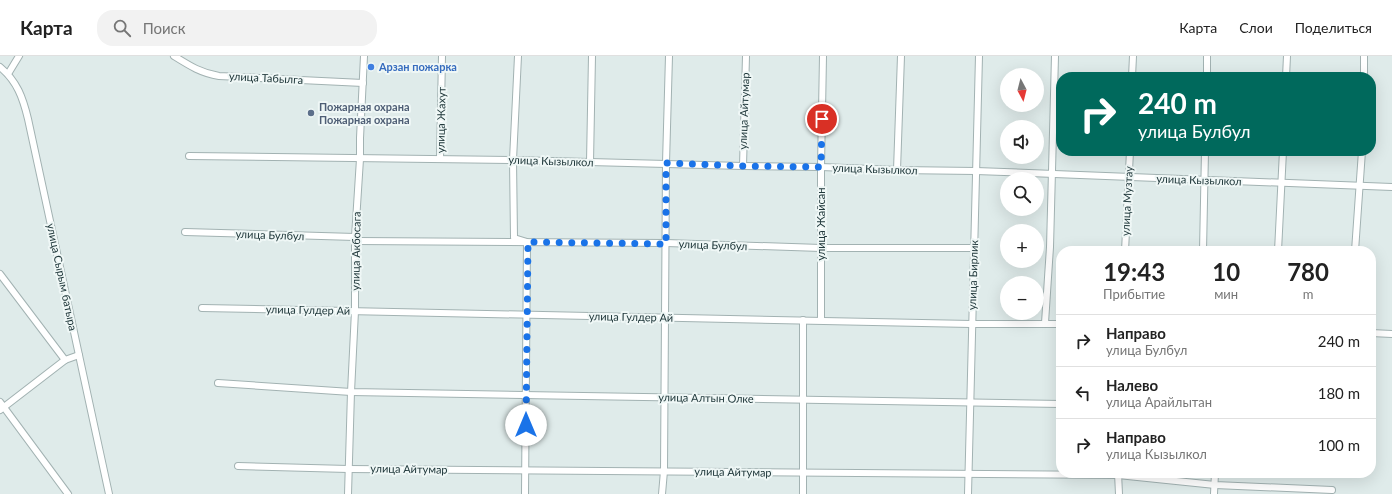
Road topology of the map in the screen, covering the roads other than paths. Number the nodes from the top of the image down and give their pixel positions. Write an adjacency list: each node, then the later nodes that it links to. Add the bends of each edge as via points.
1 (19, 56): 22 (street)
2 (174, 56): 23 (street, улица Табылга, via 205,74 219,76)
3 (364, 56): 23 (street, улица Акбосага)
4 (442, 56): 30 (street, улица Жахут)
5 (518, 56): 31 (street)
6 (592, 56): 32 (street)
7 (669, 56): 33 (street)
8 (746, 56): 34 (street, улица Айтумар)
9 (823, 56): 35 (street, улица Жайсан)
10 (901, 56): 36 (street)
11 (979, 56): 37 (street, улица Бирлик)
12 (1055, 56): 38 (street)
13 (1133, 56): 18 (street)
14 (1208, 56): 19 (street)
15 (1287, 56): 20 (street)
16 (1364, 56): 21 (street)
17 (0, 67): 22 (street, улица Сырым батыра)
18 (1132, 72)
19 (1207, 72)
20 (1286, 72)
21 (1364, 72)
22 (8, 74): 66 (street, улица Сырым батыра, via 22,97 28,119)
23 (363, 83): 29 (street, улица Акбосага)
24 (189, 156): 29 (street, улица Кызылкол)
25 (1130, 156): 39 (street, улица Музтау)
26 (1205, 156): 40 (street)
27 (1283, 156): 41 (street)
28 (1362, 156): 42 (street)
29 (360, 159): 30 (street, улица Кызылкол); 45 (street, улица Акбосага)
30 (440, 159): 31 (street, улица Кызылкол)
31 (513, 160): 32 (street, улица Кызылкол); 46 (street, via 514,238)
32 (590, 162): 33 (street, улица Кызылкол)
33 (666, 163): 34 (street, улица Кызылкол); 47 (street)
34 (743, 166): 35 (street, улица Кызылкол)
35 (821, 167): 36 (street, улица Кызылкол); 52 (street, улица Жайсан)
36 (897, 170): 37 (street, улица Кызылкол)
37 (976, 172): 38 (street, улица Кызылкол); 53 (street, улица Бирлик)
38 (1052, 175): 39 (street, улица Кызылкол); 61 (street)
39 (1129, 178): 40 (street, улица Кызылкол); 48 (street, улица Музтау)
40 (1205, 180): 41 (street, улица Кызылкол); 49 (street)
41 (1281, 183): 42 (street, улица Кызылкол); 50 (street)
42 (1359, 186): 43 (street, улица Кызылкол); 51 (street)
43 (1392, 187)
44 (185, 232): 45 (street, улица Булбул)
45 (356, 239): 46 (street, улица Булбул); 56 (street, улица Акбосага)
46 (528, 242): 47 (street, улица Булбул); 57 (street)
47 (666, 244): 52 (street, улица Булбул); 58 (street)
48 (1125, 246)
49 (1203, 246)
50 (1278, 246)
51 (1355, 246)
52 (821, 248): 53 (street, улица Булбул); 60 (street, улица Жайсан)
53 (974, 248): 62 (street, улица Бирлик)
54 (0, 274): 67 (street)
55 (202, 308): 56 (street, улица Гулдер Ай)
56 (355, 311): 57 (street, улица Гулдер Ай); 69 (street, улица Акбосага)
57 (527, 314): 58 (street, улица Гулдер Ай); 70 (street)
58 (666, 317): 59 (street, улица Гулдер Ай); 71 (street)
59 (802, 320): 60 (street, улица Гулдер Ай); 72 (street)
60 (821, 320): 62 (street, улица Гулдер Ай)
61 (1045, 323): 62 (street, улица Гулдер Ай); 63 (street, улица Гулдер Ай)
62 (972, 324): 73 (street, улица Бирлик)
63 (1056, 324)
64 (1376, 333): 65 (street)
65 (1392, 334)
66 (79, 355): 67 (street); 89 (street, улица Сырым батыра)
67 (65, 360): 75 (street)
68 (218, 383): 69 (street, улица Алтын Олке)
69 (351, 392): 70 (street, улица Алтын Олке); 77 (street, улица Акбосага)
70 (526, 395): 71 (street, улица Алтын Олке); 78 (street)
71 (665, 398): 72 (street, улица Алтын Олке); 79 (street)
72 (803, 400): 73 (street, улица Алтын Олке); 80 (street)
73 (970, 403): 74 (street, улица Алтын Олке); 81 (street, улица Бирлик)
74 (1056, 404)
75 (1, 406): 88 (street)
76 (238, 466): 77 (street, улица Айтумар)
77 (348, 469): 78 (street, улица Айтумар); 90 (street, улица Акбосага)
78 (526, 470): 79 (street, улица Айтумар); 91 (street)
79 (664, 471): 80 (street, улица Айтумар); 92 (street)
80 (803, 473): 81 (street, улица Айтумар); 93 (street)
81 (968, 474): 82 (street, улица Айтумар); 94 (street, улица Бирлик)
82 (1056, 474)
83 (1118, 478): 95 (street)
84 (1153, 478): 86 (street, улица Айтумар)
85 (1215, 478): 86 (street)
86 (1215, 485): 87 (street, улица Айтумар); 96 (street)
87 (1332, 490)
88 (68, 494)
89 (109, 494)
90 (348, 494)
91 (525, 494)
92 (662, 494)
93 (803, 494)
94 (968, 494)
95 (1119, 494)
96 (1214, 494)

